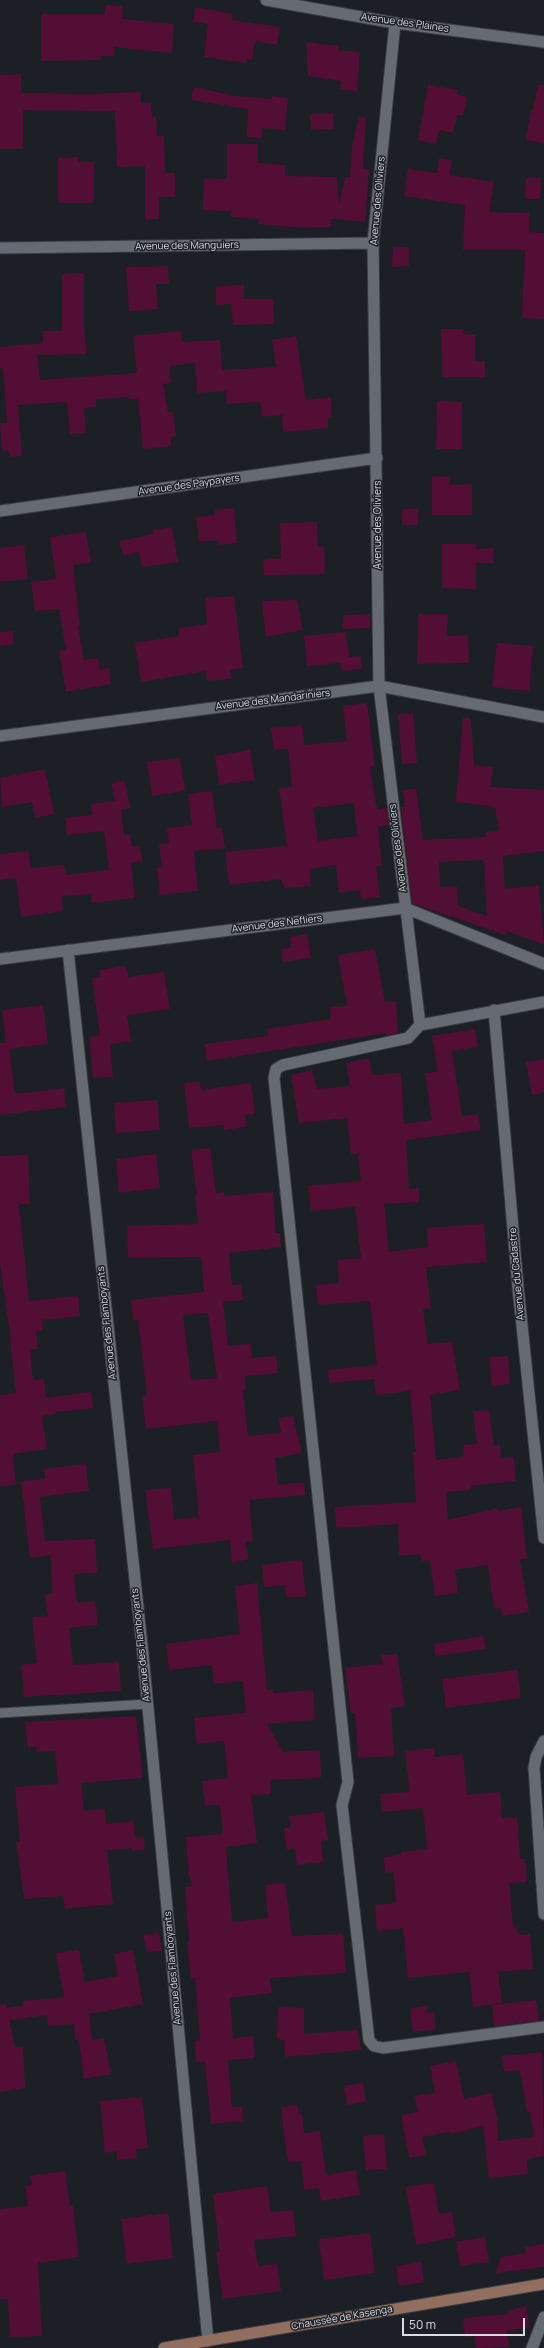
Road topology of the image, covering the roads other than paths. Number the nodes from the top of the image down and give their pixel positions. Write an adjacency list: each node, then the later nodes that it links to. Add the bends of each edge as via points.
1 (266, 0): 2 (street, Avenue des Plaines)
2 (395, 23): 3 (street, Avenue des Plaines); 4 (street, Avenue des Oliviers)
3 (544, 42)
4 (373, 243): 5 (street, Avenue des Manguiers); 6 (street, Avenue des Oliviers)
5 (0, 248)
6 (378, 458): 7 (street, Avenue des Paypayers); 8 (street, Avenue des Oliviers)
7 (0, 511)
8 (379, 686): 9 (street, Avenue des Mandariniers); 10 (street, Avenue des Mandariniers); 11 (street, Avenue des Oliviers)
9 (544, 717)
10 (0, 736)
11 (405, 908): 12 (street, Avenue des Nefliers); 14 (street, Avenue des Nefliers); 17 (street, Avenue des Oliviers)
12 (68, 950): 13 (street, Avenue des Nefliers); 19 (street, Avenue des Flamboyants)
13 (0, 959)
14 (544, 964)
15 (544, 1002): 16 (street)
16 (494, 1010): 17 (street); 18 (street, Avenue du Cadastre, via 518,1287)
17 (420, 1025): 23 (street, via 408,1038 283,1065 276,1069 274,1078 348,1782 342,1805 369,2040 374,2046 383,2048)
18 (544, 1538)
19 (148, 1704): 20 (lane); 26 (street, Avenue des Flamboyants)
20 (0, 1713)
21 (544, 1741): 22 (street, via 534,1768)
22 (544, 1914)
23 (544, 2027)
24 (544, 2284): 26 (main road, Chaussée de Kasenga)
25 (544, 2317): 28 (street)
26 (208, 2341): 27 (main road, Chaussée de Kasenga)
27 (164, 2348)
28 (532, 2348)

